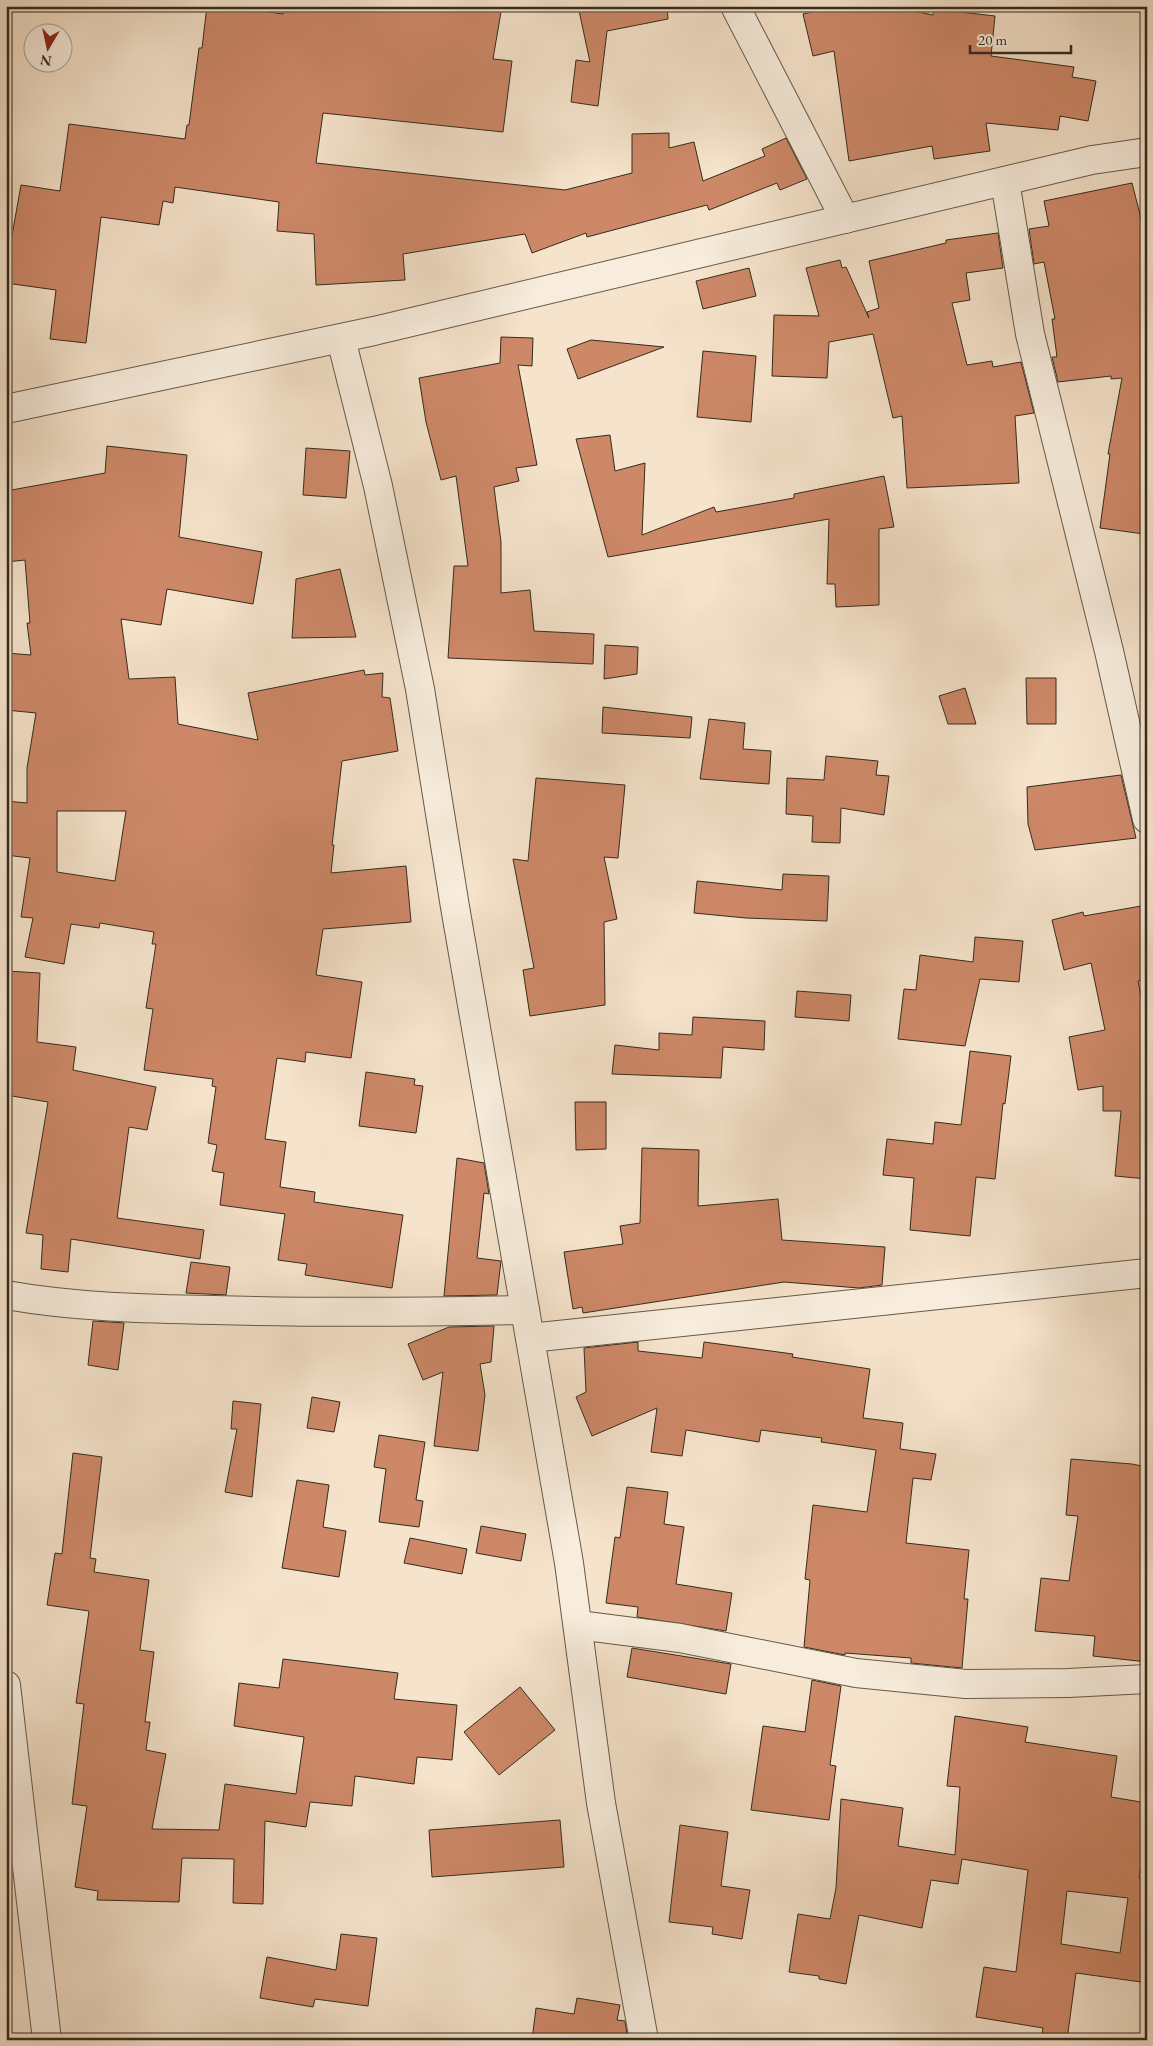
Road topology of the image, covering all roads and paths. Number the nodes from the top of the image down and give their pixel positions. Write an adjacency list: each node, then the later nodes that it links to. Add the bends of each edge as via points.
1 (735, 6): 4 (street)
2 (1147, 152): 3 (street, via 1092,160)
3 (1005, 181): 4 (street); 7 (street, via 1030,334)
4 (845, 219): 5 (street)
5 (341, 338): 6 (street); 10 (street, via 378,486 420,688)
6 (6, 409)
7 (1147, 819)
8 (1147, 1273): 11 (street)
9 (6, 1295): 10 (street, via 161,1309 331,1313)
10 (525, 1310): 11 (street)
11 (530, 1338): 12 (street)
12 (578, 1626): 13 (street, via 680,1638 856,1673 966,1684); 16 (street, via 601,1803)
13 (1147, 1679)
14 (7, 1698): 15 (street)
15 (47, 2040)
16 (644, 2040)

